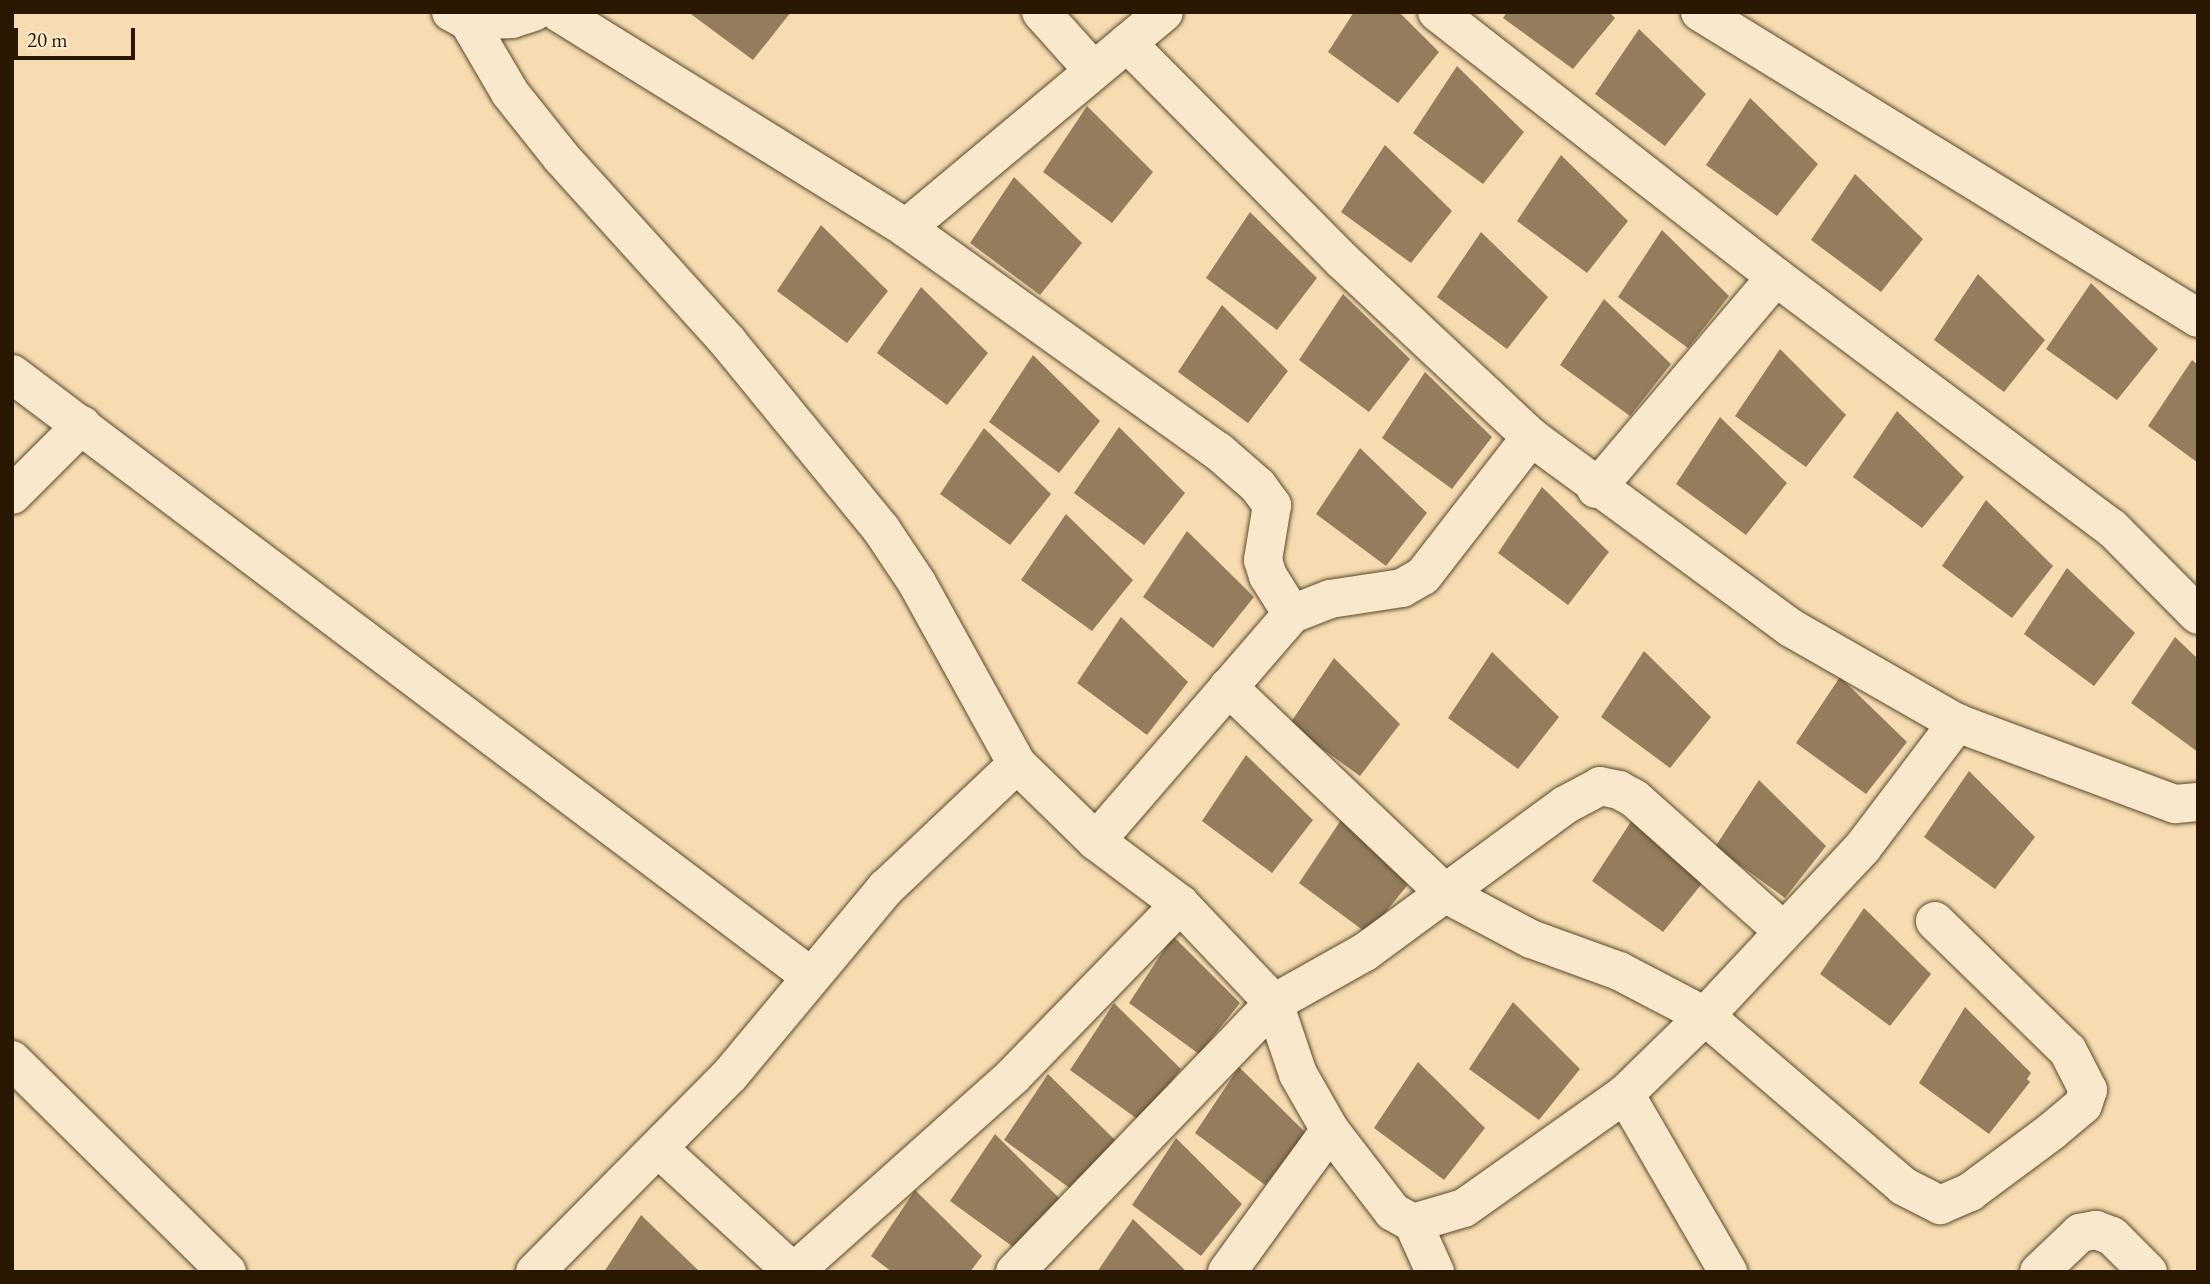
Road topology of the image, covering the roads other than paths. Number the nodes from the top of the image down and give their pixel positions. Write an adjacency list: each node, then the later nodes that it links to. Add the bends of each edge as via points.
1 (534, 12): 7 (street, via 512,19)
2 (558, 12): 10 (street)
3 (1041, 12): 9 (street)
4 (1164, 12): 8 (street)
5 (1437, 12): 11 (street)
6 (1700, 12): 12 (street)
7 (459, 16): 22 (street, via 510,93 561,157 729,342 881,529 917,583)
8 (1127, 43): 9 (street); 15 (street, via 1343,261)
9 (1093, 70): 10 (street)
10 (906, 229): 18 (street, via 1218,451 1258,486 1272,505 1263,560)
11 (1776, 277): 16 (street); 19 (street, via 2112,528)
12 (2198, 318)
13 (12, 374): 14 (street)
14 (82, 425): 17 (street); 29 (street)
15 (1531, 437): 16 (street); 18 (street, via 1423,576 1402,588 1330,599)
16 (1596, 489): 21 (street, via 1791,628)
17 (12, 495)
18 (1292, 614): 20 (street)
19 (2198, 615)
20 (1228, 687): 24 (street); 25 (street)
21 (1957, 723): 23 (street, via 2175,804); 28 (street, via 1863,847)
22 (1017, 764): 24 (street); 29 (street, via 886,888)
23 (2198, 802)
24 (1096, 841): 26 (street)
25 (1446, 894): 28 (street, via 1565,805 1600,786 1635,799); 30 (street, via 1365,952); 31 (street, via 1531,939 1619,971)
26 (1180, 904): 30 (street); 39 (street, via 1013,1076)
27 (1935, 921): 31 (street, via 2068,1051 2088,1090 2083,1105 2052,1131 1970,1192 1940,1205 1903,1186)
28 (1782, 930): 31 (street)
29 (810, 976): 35 (street, via 730,1075)
30 (1274, 1003): 34 (street, via 1298,1074); 40 (street)
31 (1705, 1016): 33 (street)
32 (12, 1060): 37 (street)
33 (1625, 1094): 36 (street, via 1464,1208); 43 (street)
34 (1330, 1130): 36 (street, via 1393,1212); 41 (street)
35 (659, 1149): 38 (street); 39 (street)
36 (1413, 1223): 42 (street)
37 (228, 1272)
38 (535, 1272)
39 (793, 1272)
40 (1015, 1272)
41 (1227, 1272)
42 (1436, 1272)
43 (1728, 1272)
44 (2039, 1272): 45 (street, via 2080,1233 2096,1230 2112,1236)
45 (2148, 1272)

